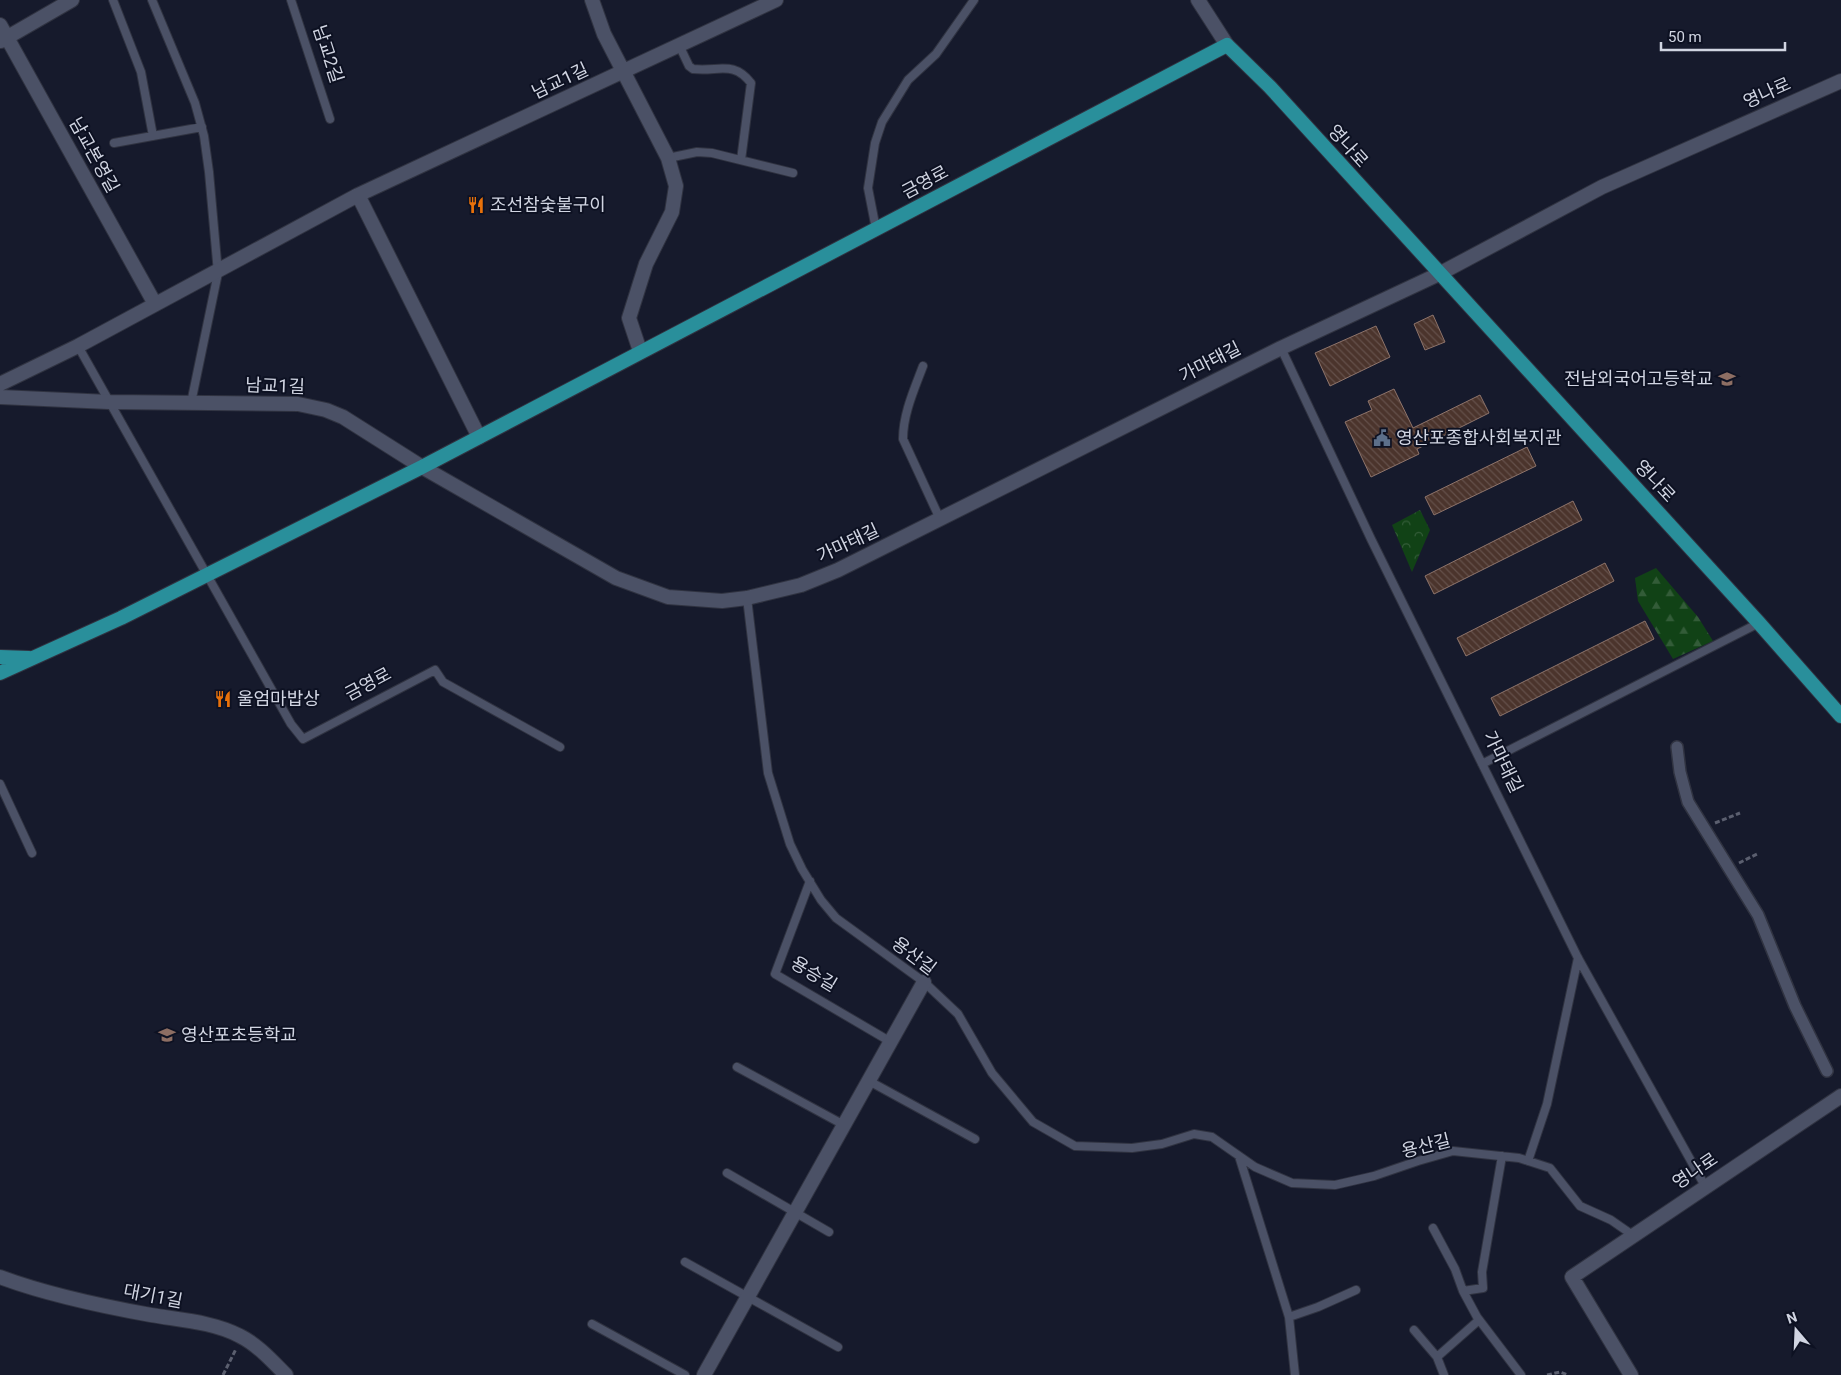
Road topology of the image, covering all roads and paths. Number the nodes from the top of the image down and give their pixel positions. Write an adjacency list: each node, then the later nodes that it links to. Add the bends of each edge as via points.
1 (72, 0): 9 (street)
2 (113, 0): 16 (lane, via 141,72)
3 (152, 0): 15 (lane, via 188,82)
4 (291, 0): 14 (lane, 남교2길)
5 (592, 0): 12 (street, via 604,34)
6 (776, 0): 11 (street, 남교1길)
7 (974, 0): 22 (lane, via 936,54 908,80 882,122 868,188)
8 (1198, 0): 10 (street)
9 (2, 34): 25 (street, 남교본영길)
10 (1227, 45): 22 (main road, 금영로); 24 (main road, 영나로, via 1270,87)
11 (680, 46): 12 (street, 남교1길); 19 (lane, via 694,69 734,69 741,71 751,83)
12 (624, 72): 18 (street); 21 (street, 남교1길)
13 (1841, 81): 24 (street, 영나로, via 1602,187)
14 (330, 119)
15 (202, 127): 16 (lane); 23 (lane)
16 (153, 136): 17 (lane)
17 (114, 144)
18 (668, 158): 19 (lane, via 697,152); 28 (street, via 675,179 672,212 646,264 629,318)
19 (741, 160): 20 (lane)
20 (793, 173)
21 (358, 195): 23 (street, 남교1길); 34 (street)
22 (876, 229): 28 (main road, 금영로)
23 (218, 272): 25 (street, 남교1길); 33 (lane)
24 (1439, 274): 27 (street, 가마태길); 39 (main road, 영나로)
25 (155, 304): 26 (street, 남교1길)
26 (78, 346): 30 (street, 남교1길); 32 (lane)
27 (1281, 348): 36 (street, 가마태길); 46 (lane, 가마태길)
28 (640, 351): 34 (main road, 금영로)
29 (923, 366): 36 (lane, via 903,427 903,439)
30 (0, 384)
31 (0, 397): 32 (street, 남교1길)
32 (110, 402): 33 (street, 남교1길); 37 (lane)
33 (191, 404): 35 (street, 남교1길, via 309,405 343,418)
34 (479, 437): 35 (main road, 금영로)
35 (422, 467): 37 (main road, 금영로); 38 (street, 가마태길, via 616,578 686,600)
36 (940, 519): 38 (street, 가마태길, via 838,570 801,585)
37 (209, 575): 41 (main road, 금영로); 44 (lane, 금영로, via 291,724 304,739 435,670 443,682)
38 (747, 598): 49 (lane, 용산길, via 768,773 794,853)
39 (1759, 622): 43 (main road, 영나로); 46 (lane)
40 (0, 657): 41 (main road)
41 (32, 659): 42 (main road, 금영로)
42 (0, 673)
43 (1841, 716)
44 (560, 747)
45 (1677, 747): 54 (street, via 1688,802 1758,915 1795,1006)
46 (1482, 764): 50 (lane, 가마태길)
47 (0, 784): 48 (lane)
48 (32, 853)
49 (810, 881): 51 (lane, 용산길, via 836,918); 52 (lane, 용승길, via 775,974)
50 (1578, 958): 61 (lane, via 1546,1104); 63 (lane, 가마태길)
51 (924, 982): 52 (street); 59 (lane, 용산길, via 958,1014 992,1073 1033,1122 1075,1146 1132,1148 1162,1144 1194,1134 1212,1137)
52 (891, 1042): 55 (street)
53 (736, 1067): 57 (lane)
54 (1826, 1070)
55 (869, 1081): 57 (street); 58 (lane)
56 (1841, 1096): 63 (street, 영나로)
57 (844, 1125): 64 (street)
58 (975, 1139)
59 (1239, 1156): 60 (lane, 용산길, via 1255,1167 1292,1183 1335,1185 1453,1151); 73 (lane)
60 (1502, 1156): 61 (lane, 용산길); 71 (lane, via 1482,1272 1483,1288)
61 (1528, 1161): 67 (lane, 용산길, via 1550,1168 1580,1206 1611,1220)
62 (727, 1173): 64 (lane)
63 (1705, 1186): 67 (street, 영나로)
64 (795, 1213): 66 (lane); 72 (street)
65 (1433, 1228): 71 (lane)
66 (829, 1232)
67 (1634, 1236): 89 (street, 영나로, via 1572,1277)
68 (685, 1262): 72 (lane)
69 (0, 1278): 77 (street, 대기1길, via 110,1307 224,1328)
70 (1356, 1290): 73 (lane)
71 (1463, 1291): 74 (lane)
72 (748, 1297): 78 (lane); 83 (street)
73 (1289, 1317): 84 (lane)
74 (1479, 1320): 79 (lane); 86 (lane)
75 (592, 1324): 82 (lane)
76 (1414, 1330): 79 (lane)
77 (242, 1337): 80 (path); 81 (street, 대기1길)
78 (838, 1346)
79 (1437, 1357): 85 (lane)
80 (223, 1375)
81 (286, 1375)
82 (685, 1375)
83 (704, 1375)
84 (1294, 1375)
85 (1444, 1375)
86 (1520, 1375)
87 (1547, 1375): 88 (path, via 1560,1372)
88 (1568, 1375)
89 (1631, 1375)

